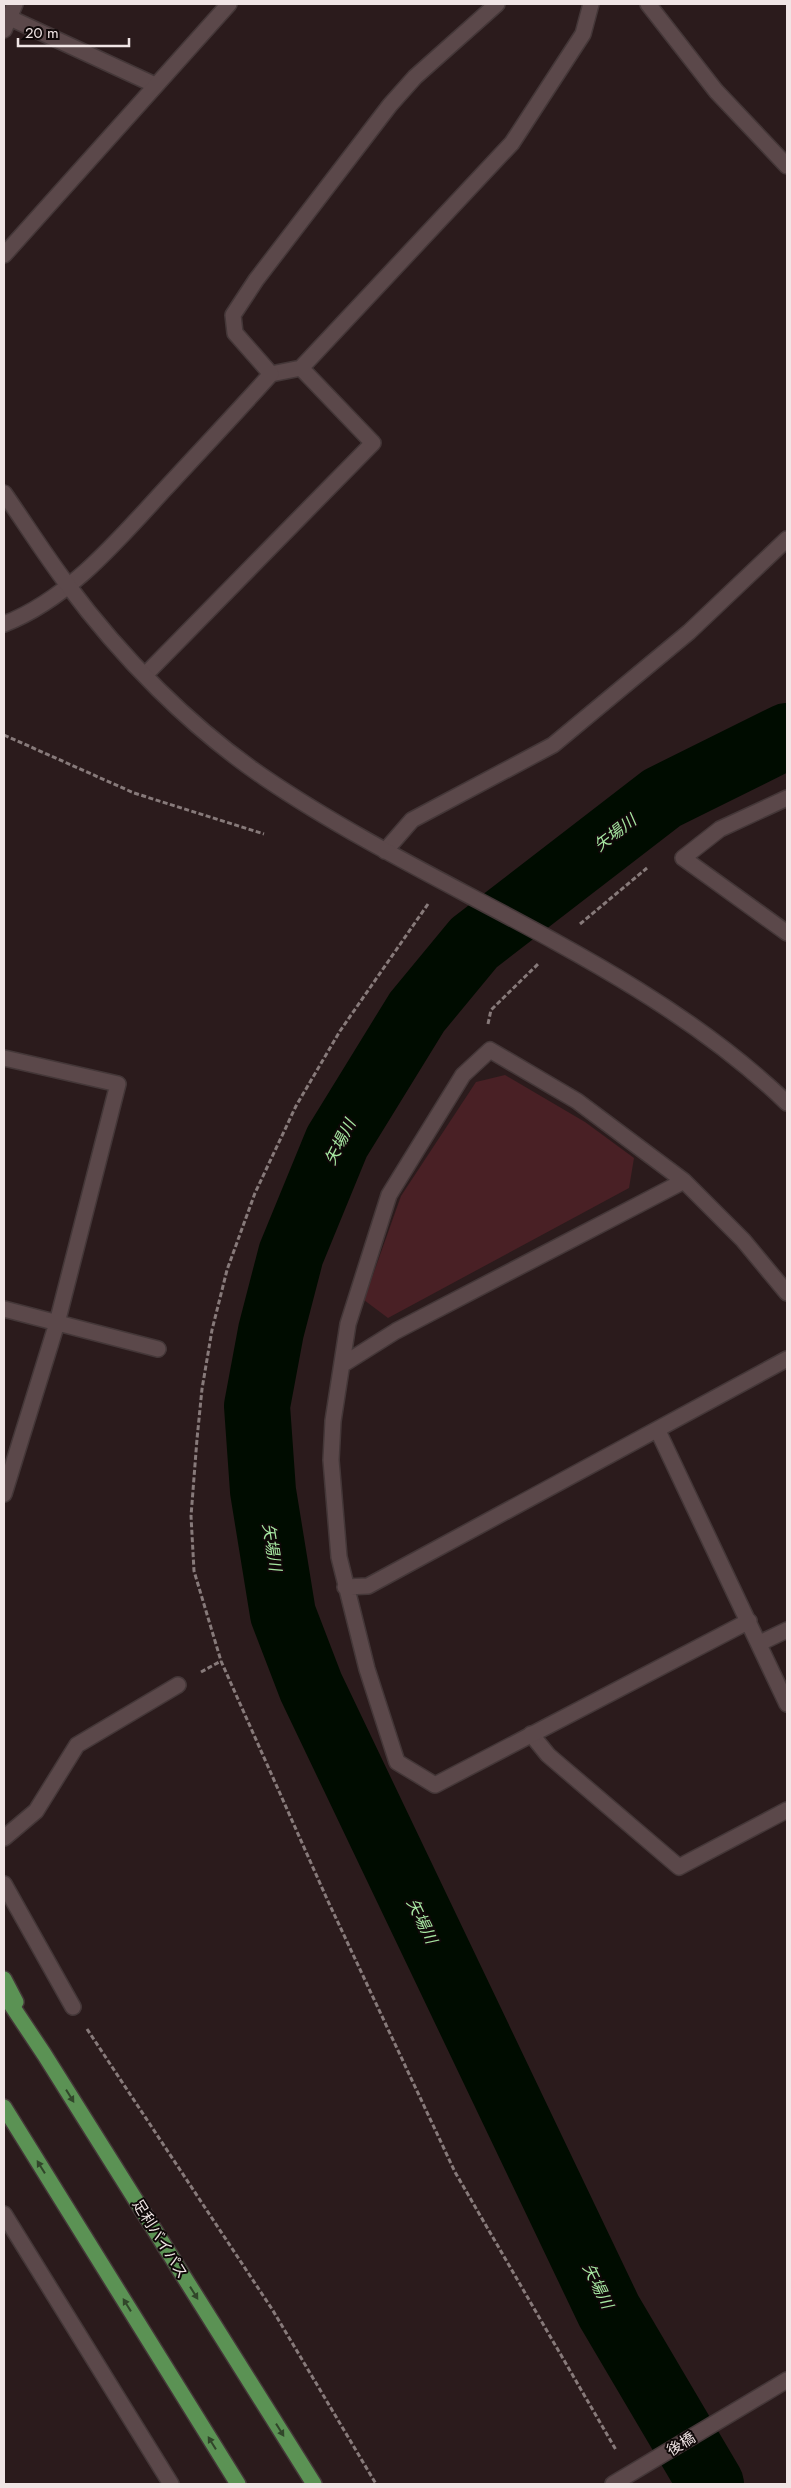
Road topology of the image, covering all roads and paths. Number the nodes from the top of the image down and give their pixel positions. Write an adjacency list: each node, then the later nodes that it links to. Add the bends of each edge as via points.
1 (229, 4): 6 (street)
2 (497, 4): 10 (street, via 414,77 390,105 256,280 233,315 236,333)
3 (591, 4): 9 (street, via 583,34 512,143)
4 (648, 4): 7 (street, via 716,90)
5 (10, 17): 6 (street)
6 (155, 85): 8 (street)
7 (787, 166)
8 (4, 255)
9 (300, 368): 10 (street); 15 (street, via 373,444)
10 (271, 374): 13 (street, via 111,547)
11 (4, 493): 13 (street)
12 (787, 539): 19 (street, via 689,632 553,745 412,820)
13 (68, 585): 14 (street, via 28,615); 15 (street)
14 (4, 624)
15 (145, 675): 19 (street, via 219,742 264,777)
16 (4, 735): 18 (path, via 134,793)
17 (787, 798): 22 (street, via 720,829 682,858)
18 (264, 834)
19 (385, 851): 26 (street, via 549,939 661,1005 718,1043)
20 (647, 868): 21 (path)
21 (580, 924)
22 (787, 933)
23 (538, 964): 24 (path, via 491,1010)
24 (487, 1027)
25 (4, 1058): 30 (street, via 118,1084)
26 (787, 1103)
27 (684, 1181): 28 (street, via 737,1233); 33 (street, via 396,1331); 33 (street, via 577,1101 490,1050 463,1075 389,1195 352,1309)
28 (787, 1293)
29 (4, 1309): 30 (street)
30 (57, 1323): 31 (street); 35 (street)
31 (158, 1350)
32 (787, 1359): 34 (street)
33 (342, 1365): 36 (street, via 331,1460 339,1557)
34 (658, 1431): 36 (street, via 368,1586); 37 (street)
35 (4, 1494)
36 (345, 1587): 42 (street, via 397,1762 435,1785)
37 (749, 1621): 39 (street); 42 (street)
38 (787, 1630): 39 (street)
39 (760, 1643): 41 (street)
40 (178, 1685): 44 (street, via 77,1744 36,1811)
41 (787, 1704)
42 (531, 1734): 43 (street, via 548,1755 679,1867)
43 (787, 1810)
44 (4, 1838)
45 (4, 1884): 48 (street)
46 (4, 1979): 49 (highway)
47 (4, 1994): 49 (highway, 足利バイパス)
48 (74, 2007): 56 (path, via 272,2309)
49 (44, 2054): 55 (highway, 足利バイパス, one-way to 55)
50 (4, 2107): 54 (highway, one-way to 50)
51 (4, 2214): 53 (street)
52 (787, 2380): 57 (street, 後橋)
53 (172, 2484)
54 (238, 2484)
55 (314, 2484)
56 (376, 2484)
57 (613, 2484)

